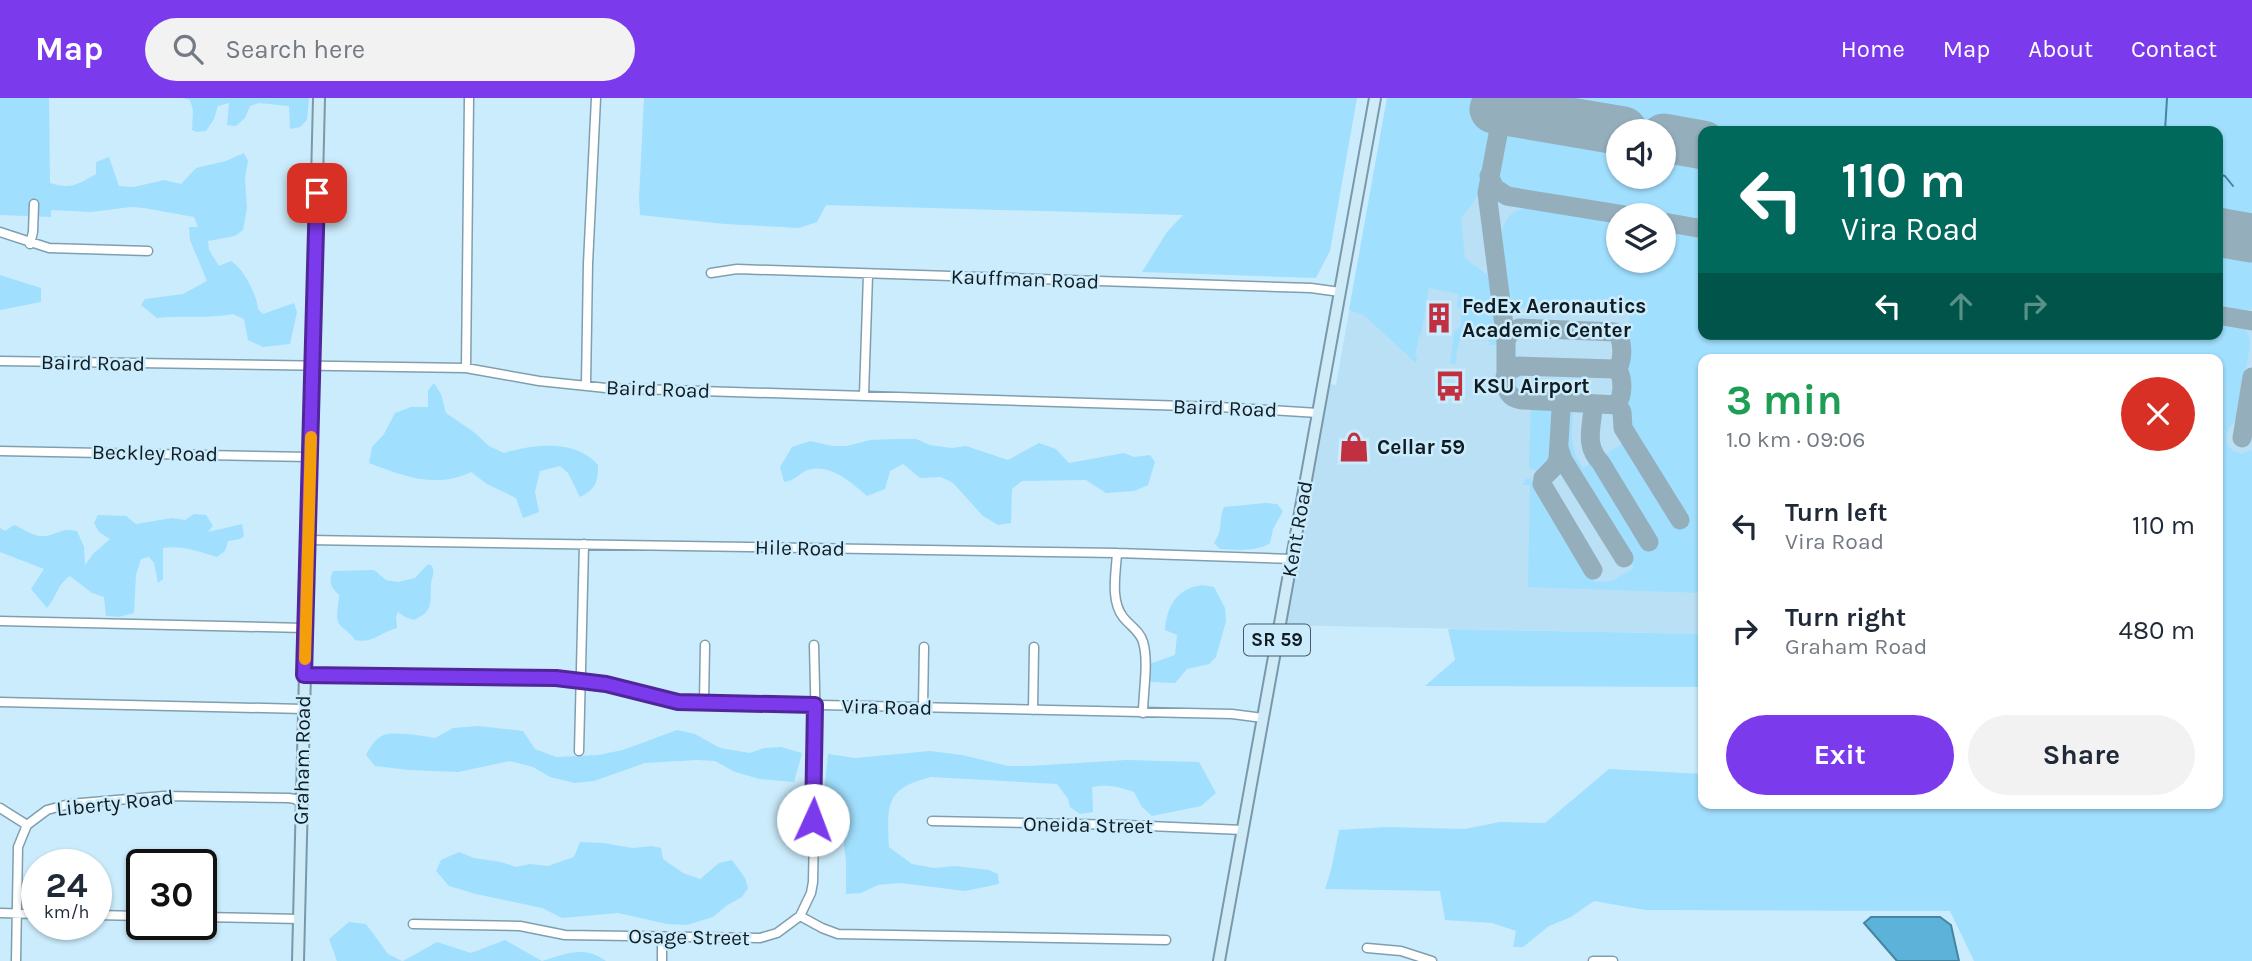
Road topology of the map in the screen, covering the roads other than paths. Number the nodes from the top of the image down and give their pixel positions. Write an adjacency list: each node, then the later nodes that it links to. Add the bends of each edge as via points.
1 (319, 98): 13 (main road, Graham Road)
2 (469, 98): 14 (street)
3 (596, 98): 15 (street)
4 (1375, 98): 11 (main road, Kent Road / SR 59)
5 (34, 205): 7 (street)
6 (0, 232): 7 (street)
7 (30, 244): 8 (street)
8 (148, 251)
9 (711, 273): 10 (street, Kauffman Road, via 737,269)
10 (868, 275): 11 (street, Kauffman Road); 16 (street)
11 (1340, 292): 17 (main road, Kent Road / SR 59)
12 (0, 361): 13 (street, Baird Road)
13 (313, 367): 14 (street, Baird Road); 19 (main road, Graham Road)
14 (466, 368): 15 (street, Baird Road)
15 (586, 386): 16 (street, Baird Road)
16 (864, 395): 17 (street, Baird Road)
17 (1318, 413): 23 (main road, Kent Road / SR 59)
18 (0, 451): 19 (street, Beckley Road)
19 (310, 457): 20 (main road, Graham Road)
20 (308, 540): 21 (street, Hile Road); 25 (main road, Graham Road)
21 (584, 544): 22 (street, Hile Road); 31 (street)
22 (1117, 553): 23 (street, Hile Road); 38 (street, via 1118,607 1144,649)
23 (1291, 559): 39 (main road, Kent Road / SR 59)
24 (0, 621): 25 (street)
25 (305, 628): 30 (main road, Graham Road)
26 (705, 645): 33 (street)
27 (814, 645): 34 (street)
28 (924, 647): 35 (street)
29 (1034, 648): 37 (street)
30 (304, 675): 31 (street, Vira Road); 36 (main road, Graham Road)
31 (579, 680): 33 (street, Vira Road, via 667,700); 40 (street)
32 (0, 702): 36 (street)
33 (704, 703): 34 (street, Vira Road)
34 (815, 705): 35 (street, Vira Road); 49 (street, via 813,882)
35 (923, 708): 37 (street, Vira Road)
36 (303, 709): 41 (main road, Graham Road)
37 (1033, 710): 38 (street, Vira Road)
38 (1143, 713): 39 (street, Vira Road)
39 (1263, 718): 45 (main road, Kent Road / SR 59)
40 (579, 751)
41 (302, 804): 44 (street, Liberty Road, via 275,797 125,799 58,806); 51 (main road, Graham Road)
42 (0, 808): 44 (street)
43 (932, 821): 45 (street, Oneida Street)
44 (27, 825): 47 (street, Liberty Road, via 18,847)
45 (1243, 830): 60 (main road, Kent Road / SR 59)
46 (0, 913): 47 (street)
47 (15, 914): 48 (street); 57 (street, Liberty Road)
48 (21, 914)
49 (800, 916): 53 (street, Osage Street, via 777,933 760,938); 54 (street, via 838,934)
50 (217, 917): 51 (street)
51 (299, 919): 58 (main road, Graham Road)
52 (413, 924): 53 (street, Osage Street, via 520,926 565,935)
53 (662, 938): 59 (street)
54 (1166, 940)
55 (1367, 948): 56 (street)
56 (1389, 950): 61 (street); 62 (street)
57 (16, 961)
58 (298, 961)
59 (662, 961)
60 (1219, 961)
61 (1385, 961)
62 (1432, 961)
63 (1593, 961): 64 (street)
64 (1612, 961)

